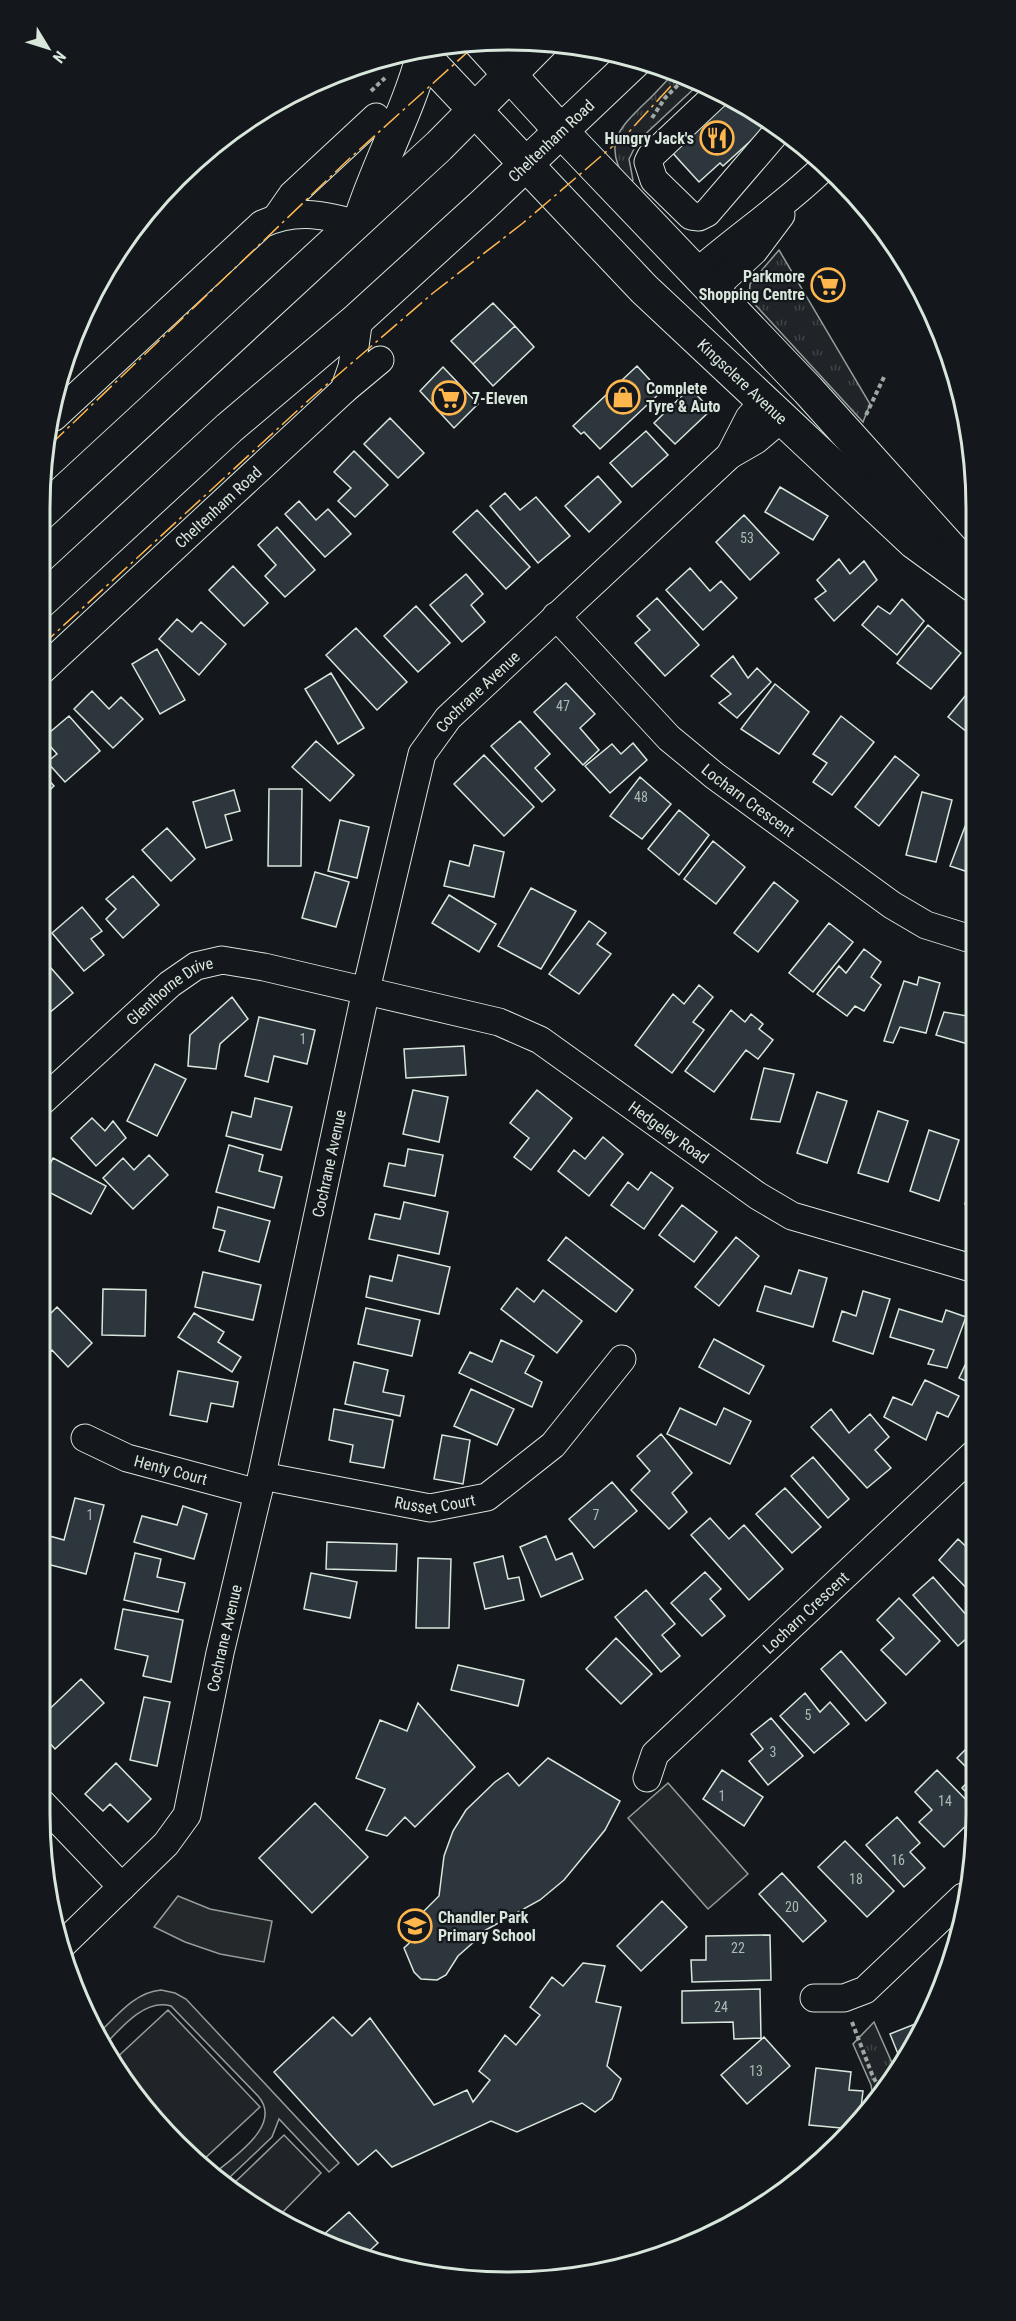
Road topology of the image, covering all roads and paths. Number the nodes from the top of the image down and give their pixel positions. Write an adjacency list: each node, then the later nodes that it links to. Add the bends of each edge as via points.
1 (487, 50): 6 (main road)
2 (534, 50): 6 (main road)
3 (425, 57): 9 (main road, Kingsclere Avenue)
4 (420, 58): 17 (main road, via 412,95)
5 (630, 66): 12 (main road, Cheltenham Road)
6 (510, 75): 9 (main road); 12 (main road)
7 (680, 83): 11 (path, via 665,98)
8 (713, 98): 13 (street, via 648,162 654,180 690,216 707,213)
9 (476, 111): 14 (main road, Kingsclere Avenue); 17 (main road)
10 (376, 117): 16 (street, via 292,195)
11 (649, 125)
12 (561, 131): 14 (main road, Cheltenham Road); 18 (main road)
13 (774, 135)
14 (525, 164): 19 (main road, Kingsclere Avenue); 20 (main road, Cheltenham Road)
15 (819, 171): 18 (street, via 793,196 727,246)
16 (276, 218): 17 (street, via 301,212); 25 (street, via 249,235)
17 (358, 220): 26 (main road)
18 (703, 282): 19 (main road); 23 (main road)
19 (669, 312): 24 (main road, Kingsclere Avenue)
20 (358, 318): 22 (street, via 352,367); 29 (main road, Cheltenham Road, via 229,428)
21 (380, 360): 22 (street, Cheltenham Road)
22 (344, 390): 31 (street, Cheltenham Road)
23 (808, 390): 24 (main road); 27 (main road)
24 (773, 410): 28 (main road, Kingsclere Avenue, via 914,542); 30 (street, Cochrane Avenue, via 749,418 730,455)
25 (60, 412)
26 (50, 505)
27 (966, 566)
28 (966, 580)
29 (50, 593)
30 (556, 616): 32 (street, Locharn Crescent, via 669,738 715,776 892,905 926,925); 33 (street, Cochrane Avenue, via 448,718 422,754)
31 (50, 663)
32 (966, 938)
33 (366, 990): 34 (street, Glenthorne Drive, via 222,960 196,966 170,984); 35 (street, Hedgeley Road, via 499,1022 540,1040 758,1196 792,1216); 39 (street, Cochrane Avenue)
34 (50, 1094)
35 (966, 1266)
36 (622, 1359): 39 (street, Russet Court, via 553,1445 487,1497 430,1508)
37 (85, 1438): 39 (street, Henty Court, via 127,1458)
38 (966, 1461): 40 (street, Locharn Crescent, via 655,1754)
39 (260, 1484): 42 (street, Cochrane Avenue, via 186,1815 166,1844)
40 (647, 1778)
41 (50, 1812): 42 (street)
42 (122, 1887): 44 (street, Cochrane Avenue)
43 (958, 1902): 46 (street, via 865,1990)
44 (67, 1940)
45 (814, 1998): 46 (street)
46 (844, 1998): 47 (path)
47 (877, 2084)

